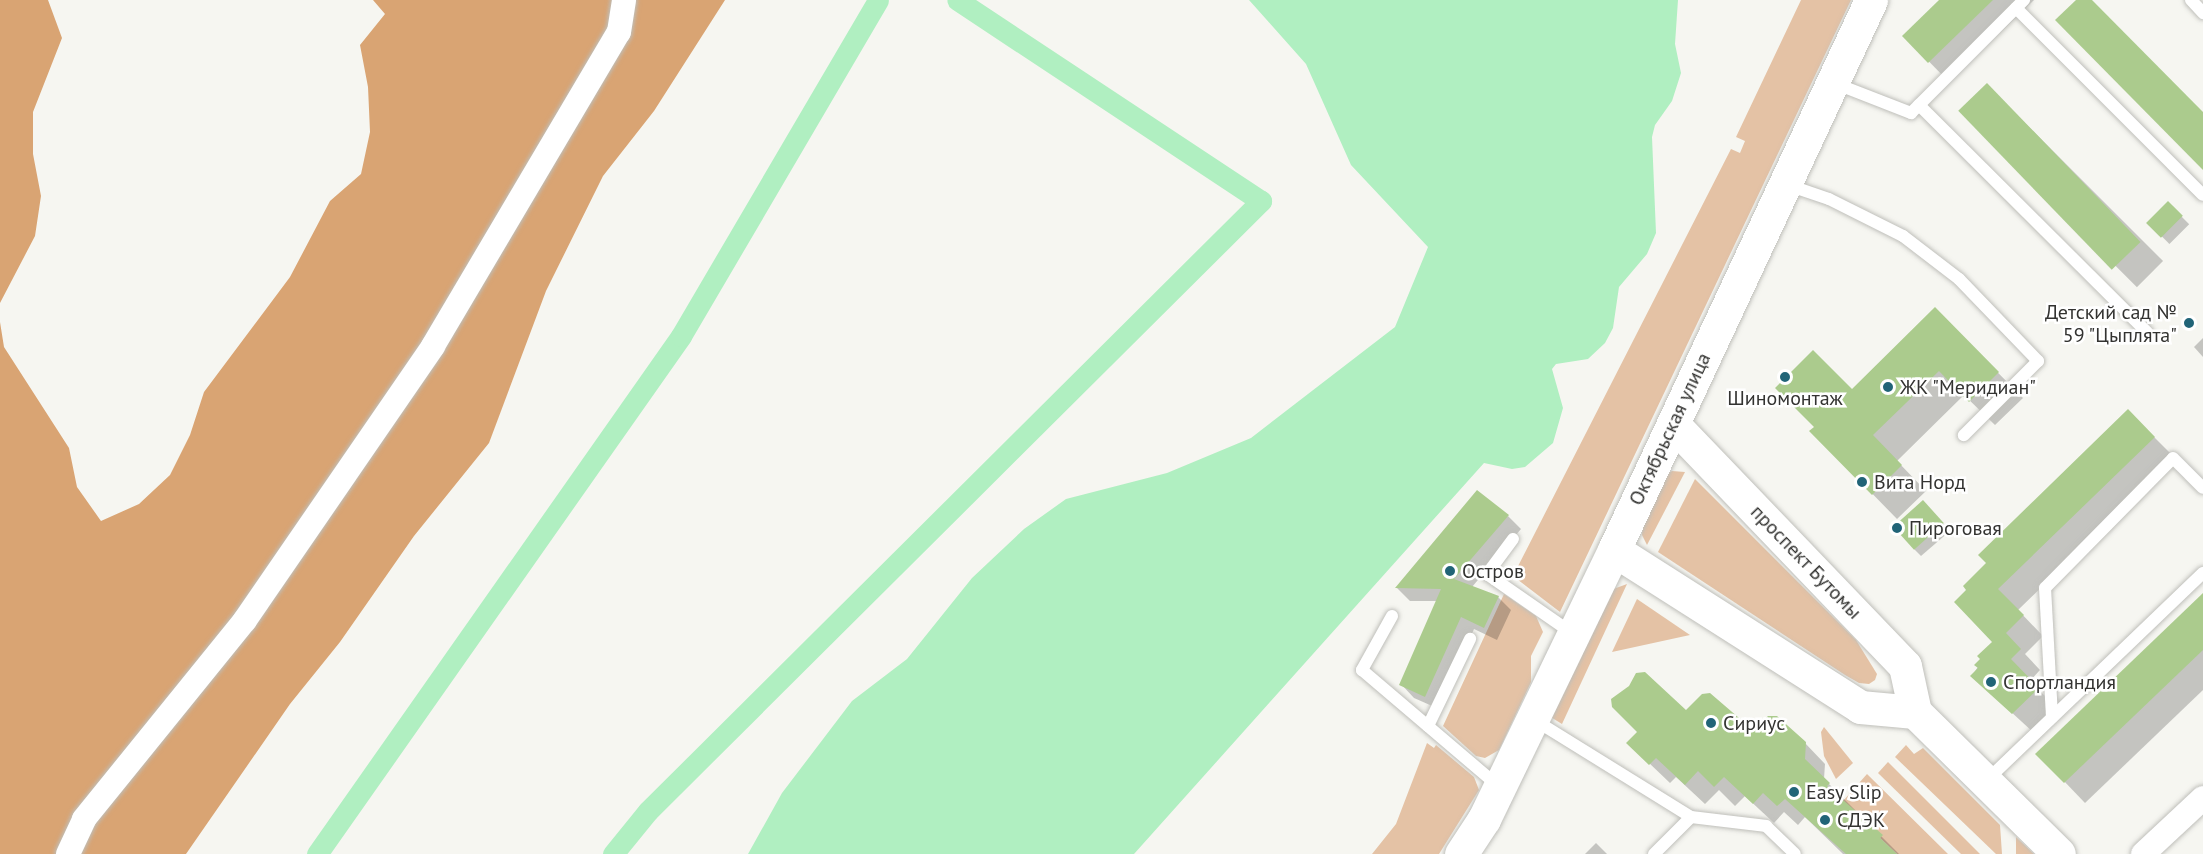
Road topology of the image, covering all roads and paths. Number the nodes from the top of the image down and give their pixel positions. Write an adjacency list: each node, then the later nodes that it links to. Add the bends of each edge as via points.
1 (624, 0): 28 (street, via 619,32 432,346 245,620 84,819)
2 (1871, 0): 6 (main road, Октябрьская улица)
3 (2191, 0): 5 (lane)
4 (2020, 4): 7 (lane); 9 (lane)
5 (2203, 13)
6 (1833, 82): 7 (lane, via 1911,113); 8 (main road, Октябрьская улица)
7 (1919, 105): 10 (lane)
8 (1783, 183): 11 (main road, Октябрьская улица); 12 (lane, via 1829,199 1903,236 1959,279 2038,361)
9 (2203, 195)
10 (2146, 332)
11 (1673, 424): 15 (main road, Октябрьская улица); 20 (main road, проспект Бутомы, via 1905,666)
12 (1964, 435)
13 (2203, 488): 21 (lane, via 2173,458 2045,588)
14 (1513, 539): 18 (lane, via 1487,574)
15 (1614, 550): 18 (main road, Октябрьская улица); 20 (main road, via 1860,707)
16 (2203, 573): 21 (lane)
17 (1392, 616): 23 (lane, via 1362,670)
18 (1573, 634): 22 (main road, Октябрьская улица)
19 (1470, 639): 23 (lane)
20 (1915, 712): 24 (main road)
21 (2052, 717): 24 (lane)
22 (1532, 718): 25 (main road, Октябрьская улица); 27 (lane)
23 (1428, 726): 25 (lane)
24 (1985, 782): 32 (main road)
25 (1498, 786): 29 (main road, Октябрьская улица, via 1484,819)
26 (2203, 798): 33 (street)
27 (1691, 816): 30 (lane); 31 (lane, via 1766,826)
28 (68, 854)
29 (1461, 854)
30 (1654, 854)
31 (1795, 854)
32 (2059, 854)
33 (2144, 854)

